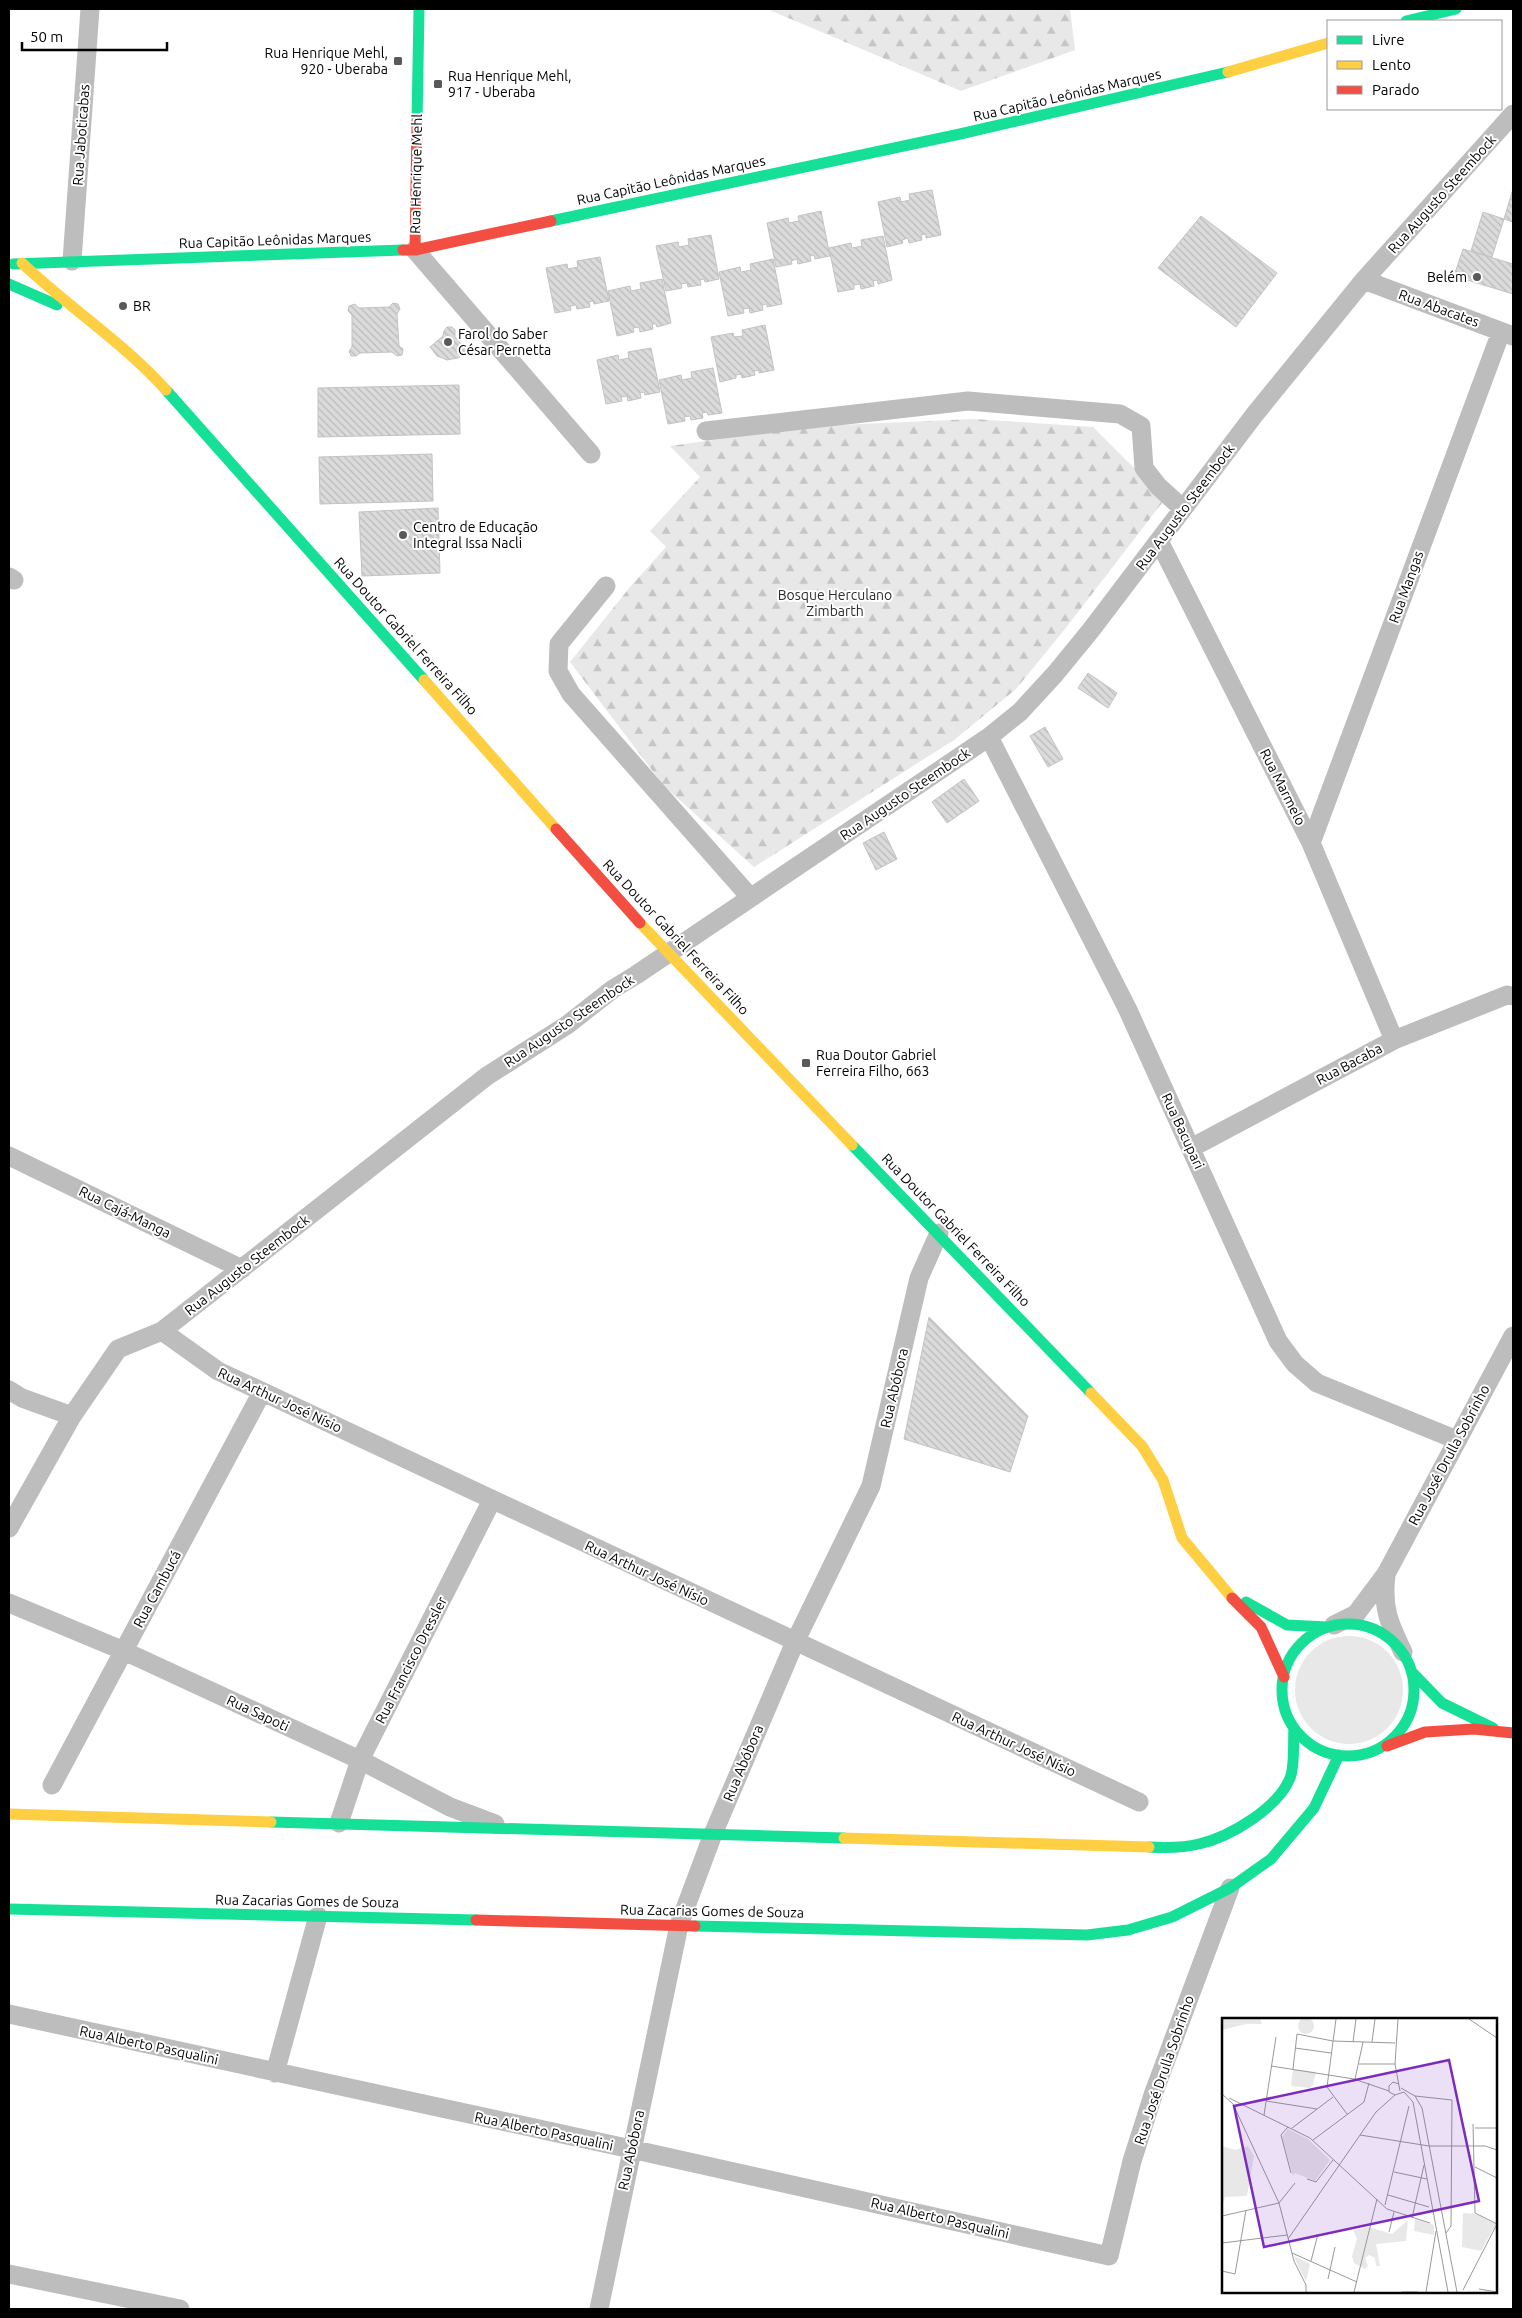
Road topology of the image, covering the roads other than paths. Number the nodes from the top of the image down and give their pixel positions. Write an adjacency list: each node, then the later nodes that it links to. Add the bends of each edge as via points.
1 (90, 9): 10 (street, Rua Jaboticabas)
2 (419, 9): 7 (main road, Rua Henrique Mehl)
3 (1456, 9): 4 (main road)
4 (1410, 20)
5 (1327, 44): 7 (main road, Rua Capitão Leônidas Marques, via 1207,78)
6 (1513, 114): 11 (street, Rua Augusto Steembock)
7 (415, 250): 10 (main road, Rua Capitão Leônidas Marques); 17 (street, Rua Henrique Mehl)
8 (22, 263): 9 (main road, Rua Capitão Leônidas Marques); 10 (main road, Rua Capitão Leônidas Marques); 14 (main road, Rua Doutor Gabriel Ferreira Filho)
9 (9, 264)
10 (77, 266)
11 (1364, 280): 15 (street, Rua Abacates); 18 (street, Rua Augusto Steembock)
12 (9, 284): 14 (main road, Rua Doutor Gabriel Ferreira Filho)
13 (74, 290): 14 (main road)
14 (86, 318): 24 (main road, Rua Doutor Gabriel Ferreira Filho, via 147,369)
15 (1507, 334): 22 (street, Rua Mangas)
16 (706, 431): 18 (street, via 968,401 1120,414 1141,426 1144,468)
17 (591, 454)
18 (1183, 509): 19 (street, Rua Augusto Steembock)
19 (1159, 541): 21 (street, Rua Augusto Steembock, via 1055,674 1020,712); 22 (street, Rua Marmelo)
20 (606, 586): 23 (street, via 559,644 558,671 571,694)
21 (989, 737): 23 (street, Rua Augusto Steembock); 27 (street, Rua Bacupari, via 1127,1008)
22 (1311, 843): 26 (street, Rua Marmelo)
23 (750, 897): 24 (street, Rua Augusto Steembock)
24 (668, 954): 29 (main road, Rua Doutor Gabriel Ferreira Filho); 30 (street, Rua Augusto Steembock, via 613,989 567,1026 486,1076)
25 (1513, 996): 26 (street, Rua Bacaba, via 1507,995)
26 (1394, 1040): 27 (street, Rua Bacaba)
27 (1191, 1148): 36 (street, Rua Bacupari, via 1278,1341 1295,1364 1317,1383)
28 (9, 1156): 30 (street, Rua Cajá-Manga)
29 (939, 1233): 40 (main road, Rua Doutor Gabriel Ferreira Filho, via 1142,1446 1163,1480 1182,1538); 43 (street, Rua Abóbora, via 919,1278 871,1486)
30 (242, 1269): 31 (street, Rua Augusto Steembock)
31 (162, 1331): 34 (street, Rua Arthur José Nísio, via 218,1371); 35 (street, Rua Augusto Steembock, via 118,1349)
32 (1513, 1336): 36 (street, Rua José Drulla Sobrinho)
33 (9, 1390): 35 (street)
34 (262, 1392): 37 (street, Rua Arthur José Nísio); 44 (street, Rua Cambucá)
35 (72, 1416): 38 (street, Rua Augusto Steembock)
36 (1456, 1440): 39 (street, Rua José Drulla Sobrinho)
37 (492, 1500): 43 (street, Rua Arthur José Nísio); 53 (street, Rua Francisco Dressler)
38 (9, 1528)
39 (1386, 1574): 42 (street, Rua José Drulla Sobrinho, via 1356,1614); 45 (street, Rua José Drulla Sobrinho, via 1383,1596 1388,1621)
40 (1223, 1590): 42 (main road, Rua Doutor Gabriel Ferreira Filho, via 1287,1625); 47 (main road, Rua Doutor Gabriel Ferreira Filho, via 1261,1627)
41 (9, 1603): 44 (street, Rua Sapoti)
42 (1330, 1626): 45 (main road, via 1360,1625 1384,1634); 47 (main road, via 1311,1635 1299,1646)
43 (795, 1642): 55 (street, Rua Arthur José Nísio); 59 (street, Rua Abóbora)
44 (124, 1651): 53 (street, Rua Sapoti); 54 (street, Rua Cambucá)
45 (1402, 1652): 46 (main road)
46 (1411, 1671): 49 (main road, via 1442,1703); 51 (main road, via 1414,1690 1411,1710 1402,1728 1389,1742)
47 (1284, 1677): 48 (main road, via 1284,1704)
48 (1294, 1728): 52 (main road, via 1322,1751); 59 (main road, via 1291,1777 1275,1803 1231,1832 1200,1844 1171,1848)
49 (1498, 1730): 50 (main road); 51 (main road, via 1425,1732)
50 (1513, 1733)
51 (1372, 1752): 52 (main road)
52 (1340, 1756): 60 (main road, Rua Zacarias Gomes de Souza, via 1314,1808 1271,1859)
53 (360, 1760): 57 (street, Rua Francisco Dressler); 58 (street, Rua Sapoti, via 450,1807)
54 (52, 1786)
55 (1139, 1802)
56 (9, 1814): 57 (main road)
57 (339, 1823): 58 (main road)
58 (505, 1828): 59 (main road)
59 (713, 1834): 63 (street, Rua Abóbora)
60 (1230, 1888): 63 (main road, Rua Zacarias Gomes de Souza, via 1172,1917 1128,1930 1087,1935); 67 (street, Rua José Drulla Sobrinho, via 1154,2092 1132,2161)
61 (9, 1909): 62 (main road, Rua Zacarias Gomes de Souza)
62 (318, 1916): 63 (main road, Rua Zacarias Gomes de Souza); 65 (street)
63 (679, 1925): 66 (street, Rua Abóbora)
64 (9, 2014): 65 (street, Rua Alberto Pasqualini)
65 (275, 2073): 66 (street, Rua Alberto Pasqualini)
66 (631, 2149): 67 (street, Rua Alberto Pasqualini); 70 (street, Rua Abóbora)
67 (1109, 2256)
68 (9, 2274): 69 (street)
69 (180, 2309)
70 (599, 2309)

